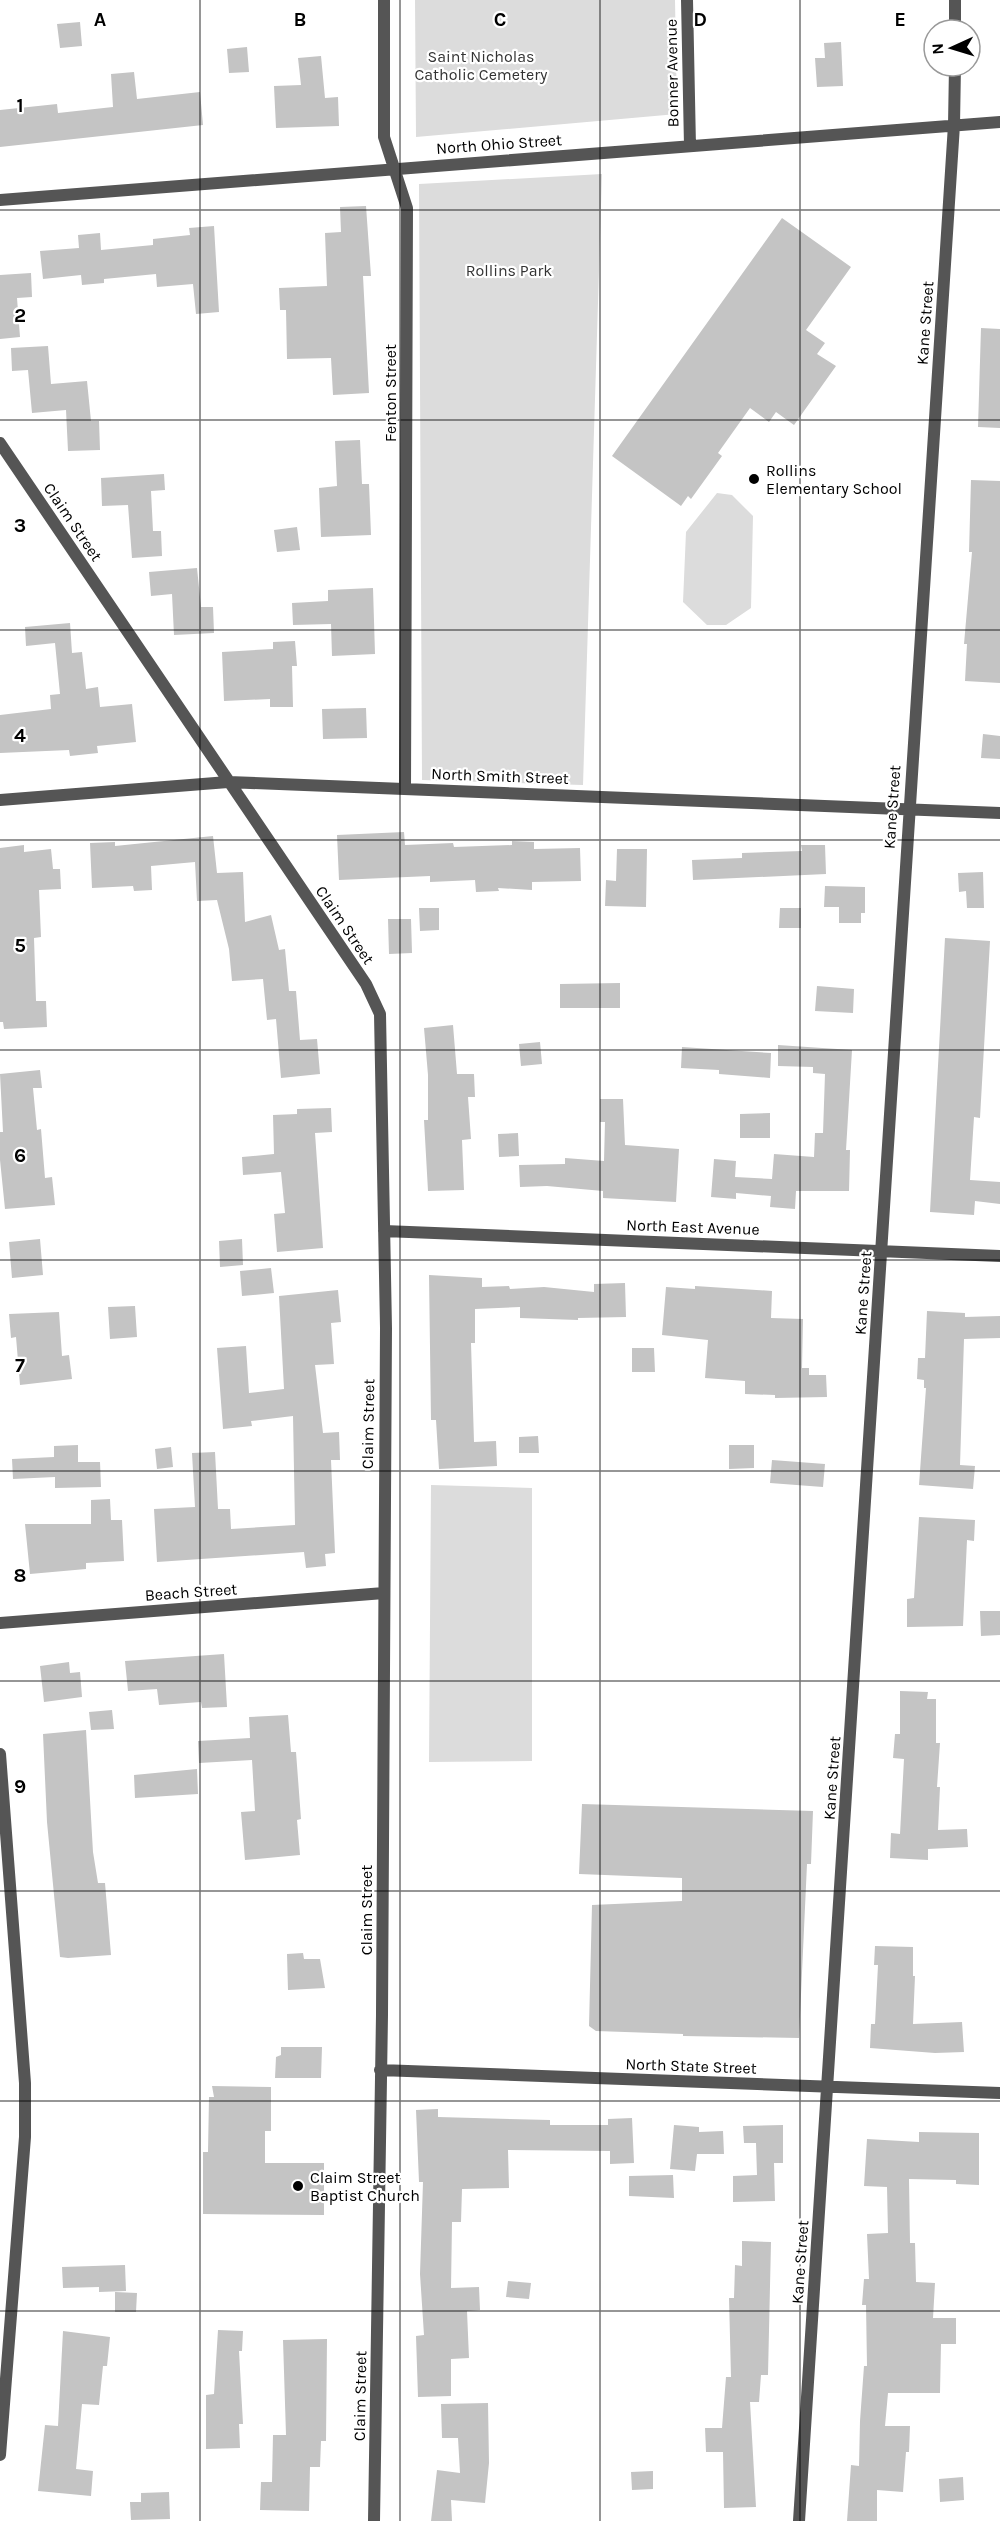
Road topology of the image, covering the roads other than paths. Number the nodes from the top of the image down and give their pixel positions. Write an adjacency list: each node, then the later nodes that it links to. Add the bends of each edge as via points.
1 (384, 0): 9 (street, Fenton Street, via 384,137)
2 (687, 0): 8 (street, Bonner Avenue)
3 (955, 0): 4 (street)
4 (955, 18)
5 (955, 78): 7 (street, Kane Street)
6 (1000, 122): 7 (street, North Ohio Street)
7 (954, 125): 8 (street, North Ohio Street); 15 (street, Kane Street)
8 (690, 146): 9 (street, North Ohio Street)
9 (393, 169): 10 (street, North Ohio Street); 13 (street, Fenton Street, via 406,208)
10 (0, 200)
11 (0, 443): 12 (street, Claim Street)
12 (228, 782): 13 (street, North Smith Street); 14 (street, North Smith Street); 17 (street, Claim Street, via 366,984 380,1014)
13 (405, 789): 15 (street, North Smith Street)
14 (0, 800)
15 (909, 809): 16 (street, North Smith Street); 18 (street, Kane Street)
16 (1000, 813)
17 (384, 1231): 18 (street, North East Avenue); 20 (street, Claim Street)
18 (882, 1251): 19 (street, North East Avenue); 24 (street, Kane Street)
19 (1000, 1256)
20 (384, 1593): 21 (street, Beach Street); 23 (street, Claim Street)
21 (0, 1623)
22 (0, 1754): 26 (street, via 26,2116)
23 (380, 2070): 24 (street, North State Street); 27 (street, Claim Street)
24 (829, 2086): 25 (street, North State Street); 28 (street, Kane Street)
25 (1000, 2093)
26 (0, 2455)
27 (374, 2521)
28 (799, 2521)

